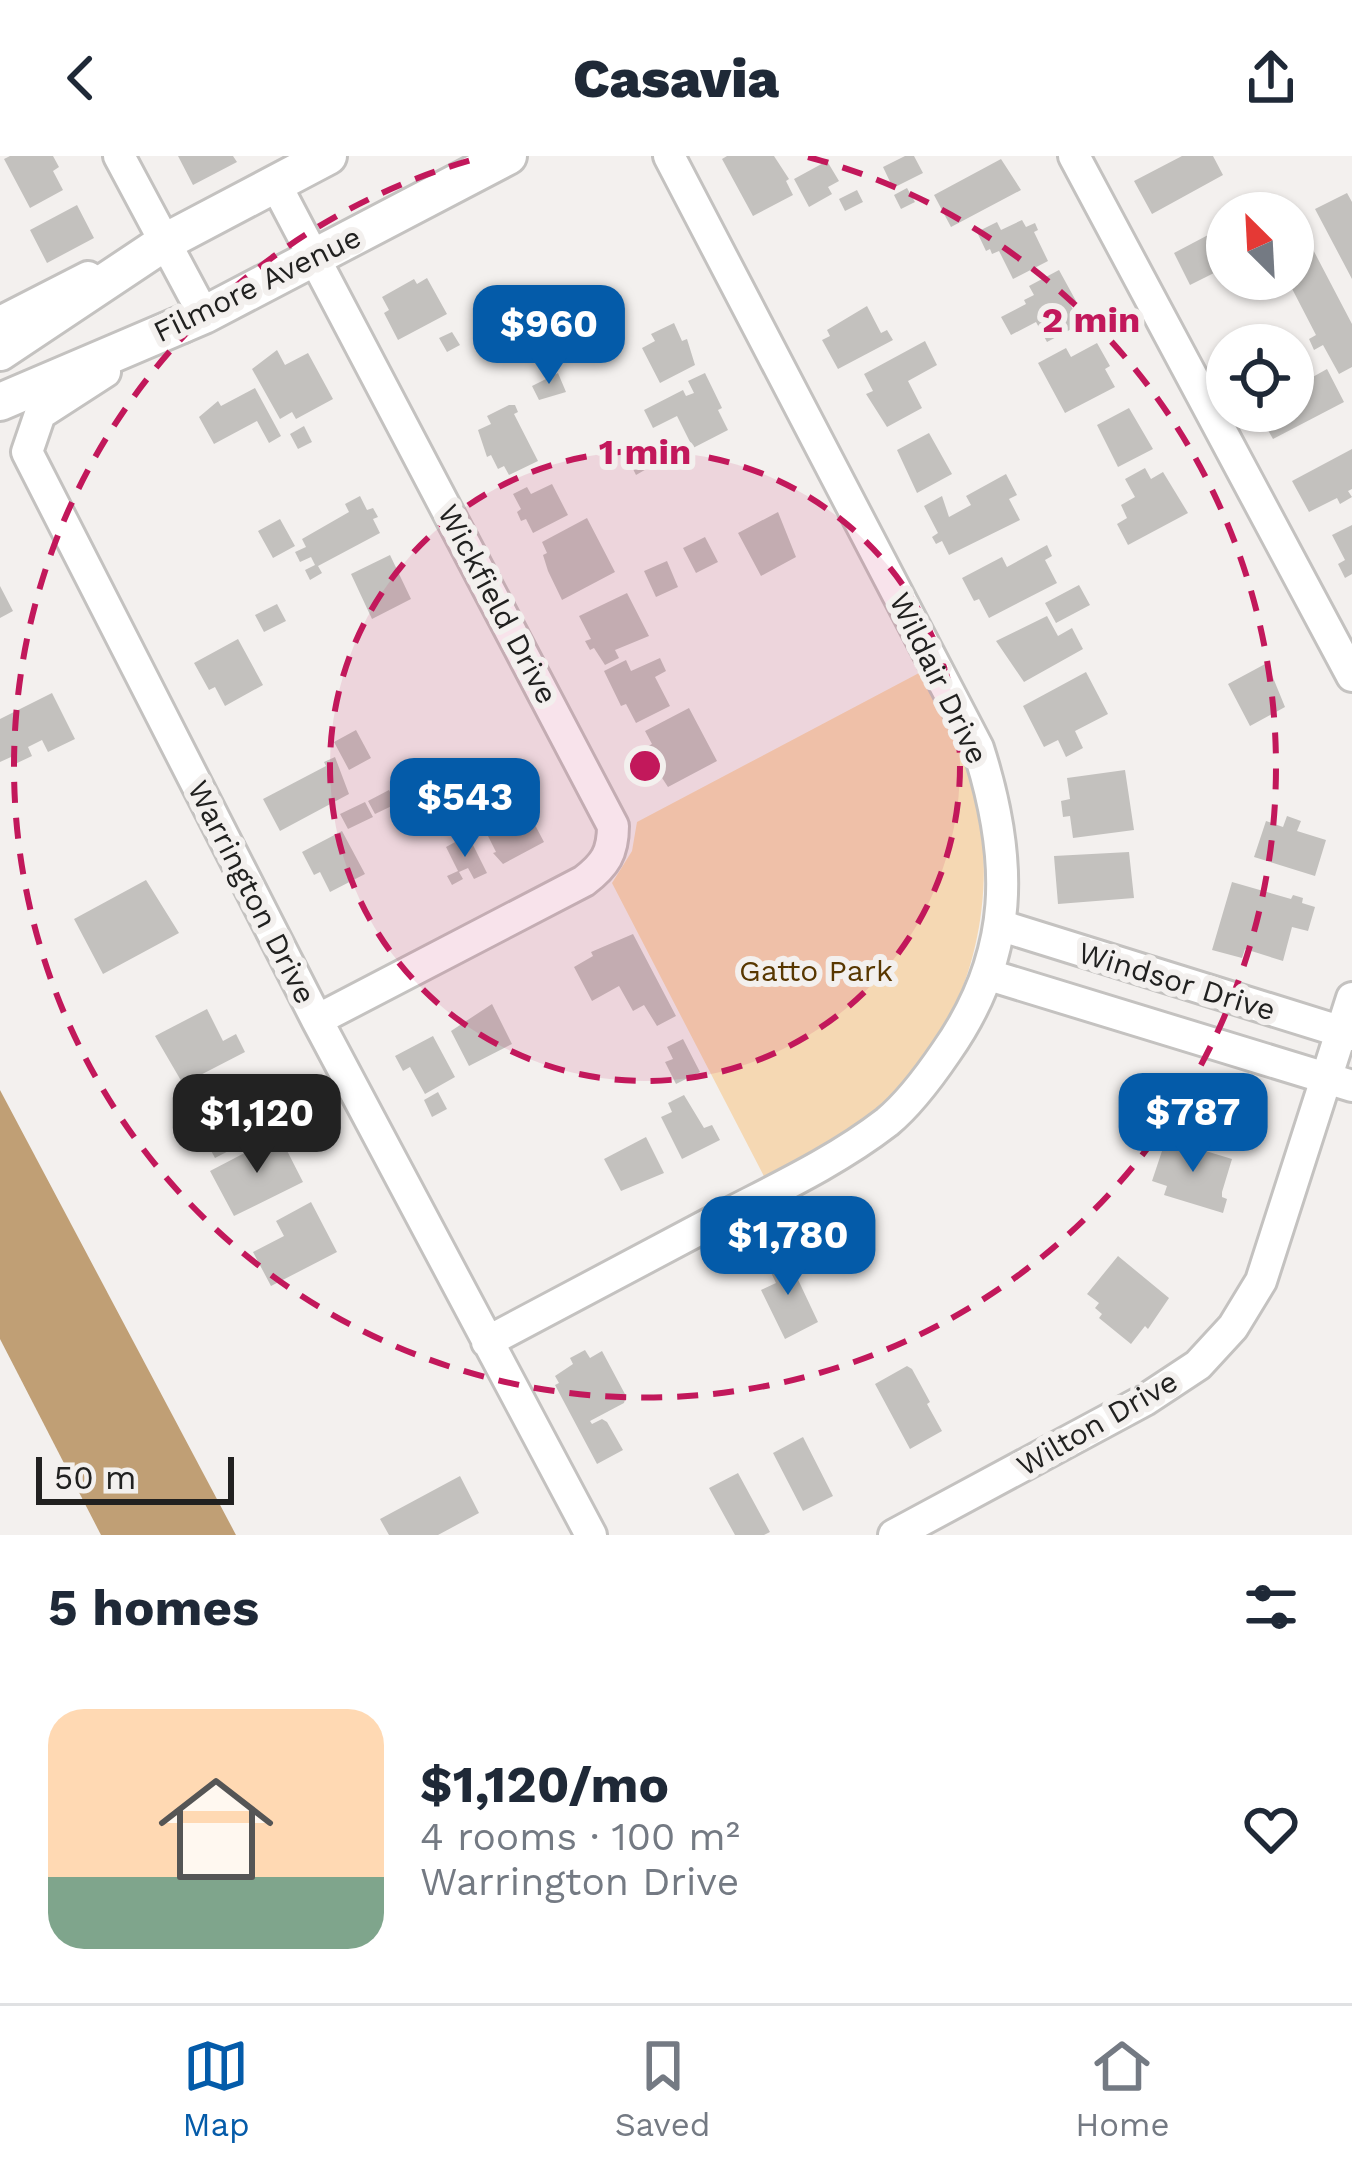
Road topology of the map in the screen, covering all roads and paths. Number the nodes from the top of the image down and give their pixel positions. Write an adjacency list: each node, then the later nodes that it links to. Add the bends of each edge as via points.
1 (119, 156): 7 (street)
2 (328, 156): 6 (street)
3 (508, 156): 8 (street, Filmore Avenue)
4 (669, 156): 14 (street, Wildair Drive, via 978,748 998,828)
5 (1074, 156): 13 (street)
6 (276, 184): 7 (street); 8 (street, Wickfield Drive)
7 (165, 242): 9 (street); 10 (street); 11 (street)
8 (314, 260): 9 (street, Filmore Avenue); 17 (street, Wickfield Drive, via 613,826 603,866 584,881)
9 (204, 315): 12 (street, Filmore Avenue); 17 (street, Warrington Drive, via 40,414 27,452)
10 (0, 322)
11 (0, 352)
12 (0, 402)
13 (1352, 676)
14 (1002, 926): 15 (street, Wildair Drive); 18 (street, Windsor Drive)
15 (989, 976): 19 (street, Windsor Drive); 20 (street, Wildair Drive, via 954,1041 890,1119 817,1168)
16 (1352, 998): 18 (street, Wilton Drive)
17 (317, 1020): 20 (street, Warrington Drive)
18 (1346, 1034): 19 (street, Wilton Drive)
19 (1339, 1083): 22 (street, Wilton Drive, via 1262,1282 1198,1365)
20 (487, 1342): 21 (street, Warrington Drive)
21 (591, 1535)
22 (894, 1535)

